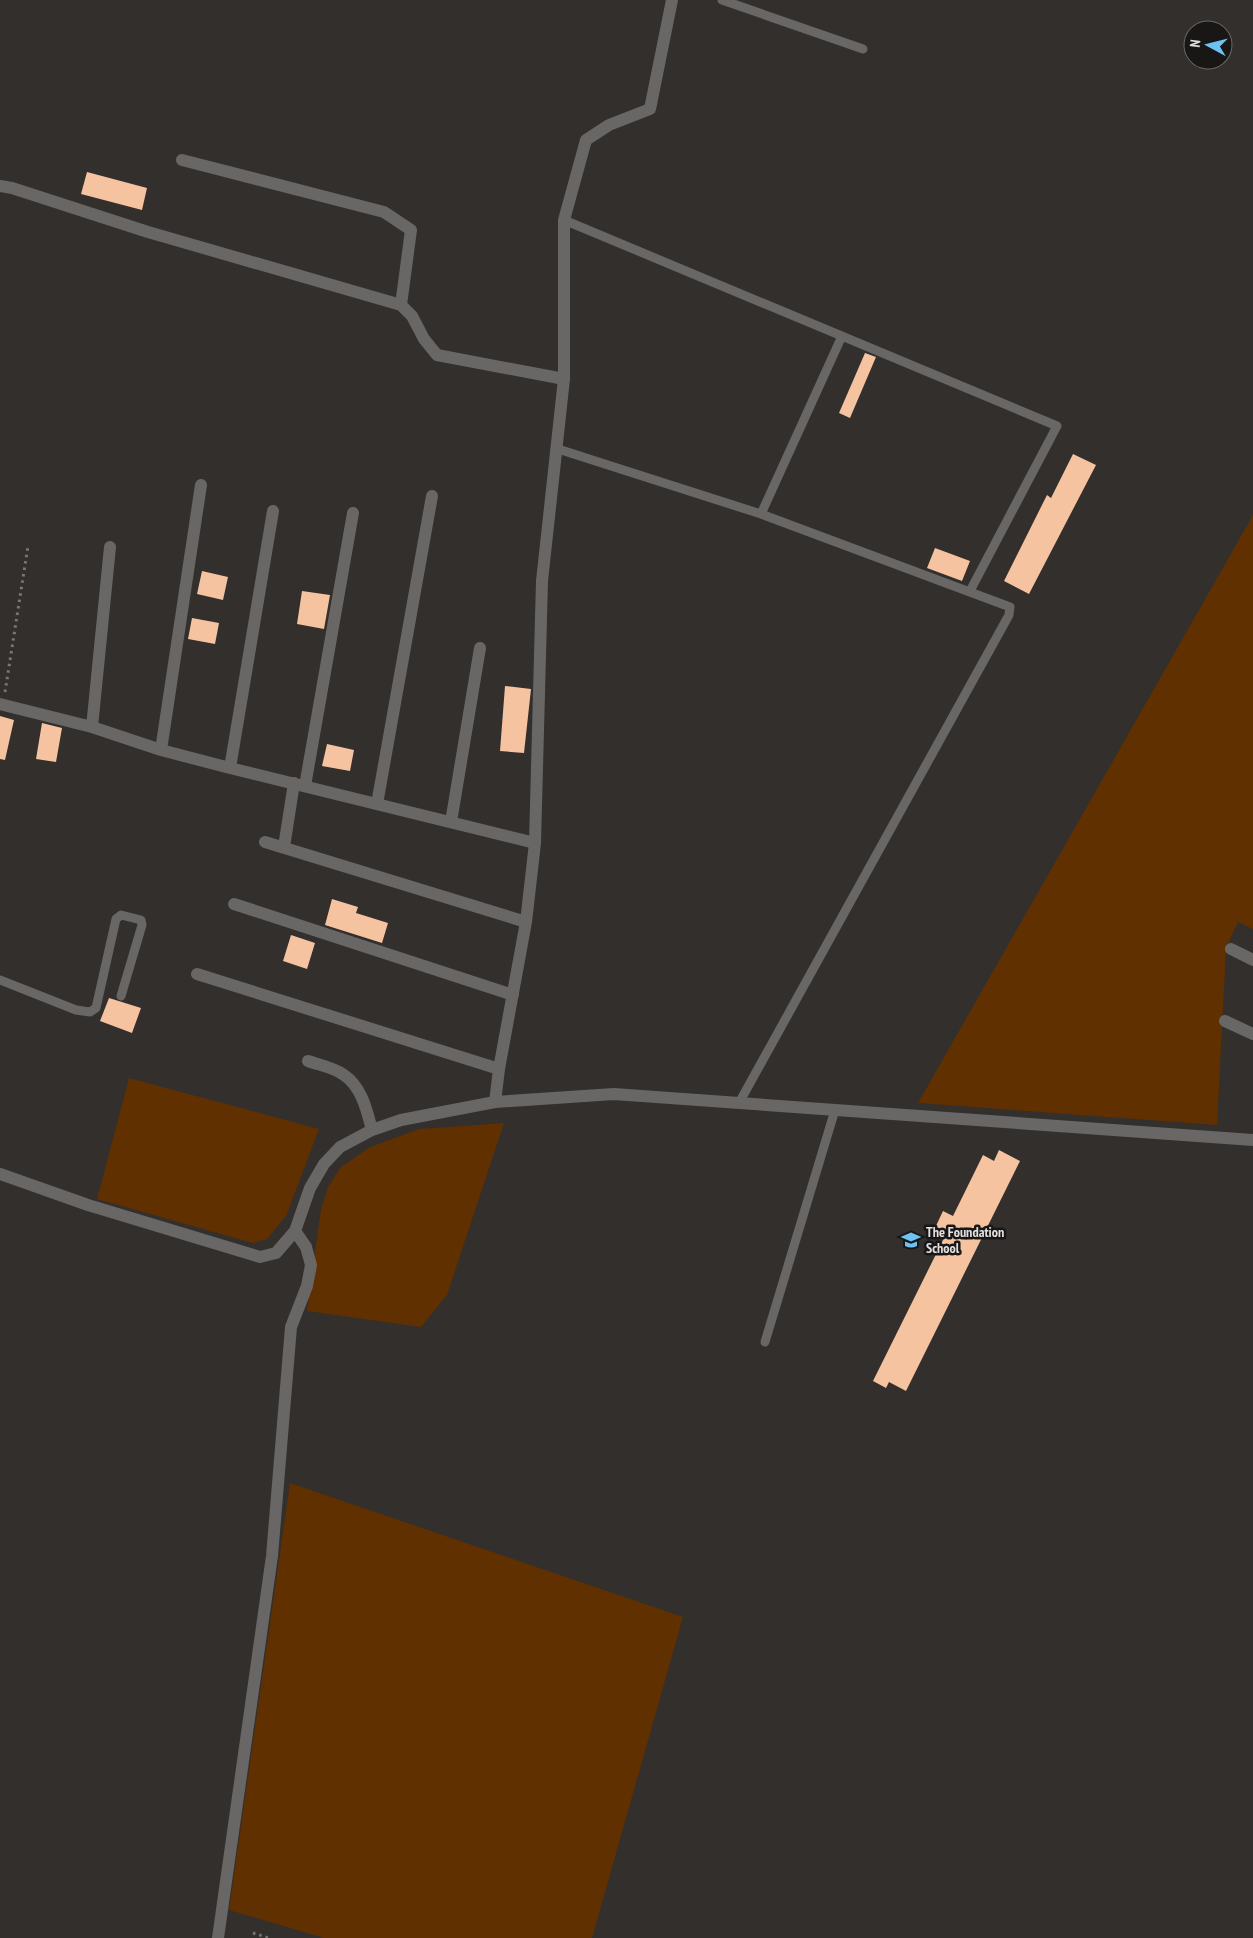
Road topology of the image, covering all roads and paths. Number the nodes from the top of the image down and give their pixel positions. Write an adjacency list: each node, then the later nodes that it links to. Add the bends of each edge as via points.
1 (672, 0): 6 (street, via 650,109 609,125 586,140)
2 (722, 0): 3 (lane)
3 (863, 49)
4 (182, 160): 7 (street, via 384,212 399,221 411,230)
5 (0, 186): 7 (street)
6 (564, 220): 8 (lane); 9 (street)
7 (401, 304): 9 (street, via 437,355)
8 (842, 336): 15 (lane); 18 (lane, via 1056,426)
9 (564, 379): 10 (street)
10 (558, 450): 15 (lane); 28 (street, via 542,581)
11 (201, 486): 22 (street)
12 (432, 496): 25 (street)
13 (273, 511): 23 (street)
14 (353, 513): 24 (street)
15 (761, 514): 18 (lane)
16 (28, 546): 20 (path)
17 (110, 547): 21 (street)
18 (970, 592): 43 (lane, via 1008,605 1009,615)
19 (480, 648): 26 (street)
20 (2, 704): 21 (street)
21 (92, 727): 22 (street)
22 (161, 750): 23 (street)
23 (230, 768): 24 (street)
24 (299, 785): 25 (street); 29 (street)
25 (377, 804): 26 (street)
26 (451, 822): 28 (street)
27 (265, 842): 29 (street)
28 (535, 843): 31 (street)
29 (284, 847): 31 (street)
30 (234, 904): 36 (street)
31 (526, 922): 36 (street)
32 (1231, 949): 33 (street)
33 (1253, 960)
34 (196, 974): 41 (street)
35 (0, 980): 37 (lane, via 76,1010 90,1012 96,1008 116,919 121,915 142,920)
36 (513, 995): 41 (street)
37 (121, 996)
38 (1225, 1021): 39 (street)
39 (1253, 1034)
40 (308, 1061): 45 (street, via 344,1074 365,1104)
41 (499, 1069): 42 (street)
42 (495, 1102): 43 (street, via 614,1094); 45 (street, via 401,1120)
43 (739, 1103): 44 (street)
44 (835, 1110): 46 (street); 49 (lane)
45 (372, 1130): 48 (street, via 340,1148 324,1164 310,1188)
46 (1253, 1140)
47 (0, 1174): 48 (street, via 88,1205 260,1257 276,1253)
48 (295, 1231): 51 (street, via 306,1247 311,1265 292,1328 272,1556)
49 (764, 1342)
50 (253, 1933): 52 (path)
51 (218, 1938)
52 (269, 1938)

